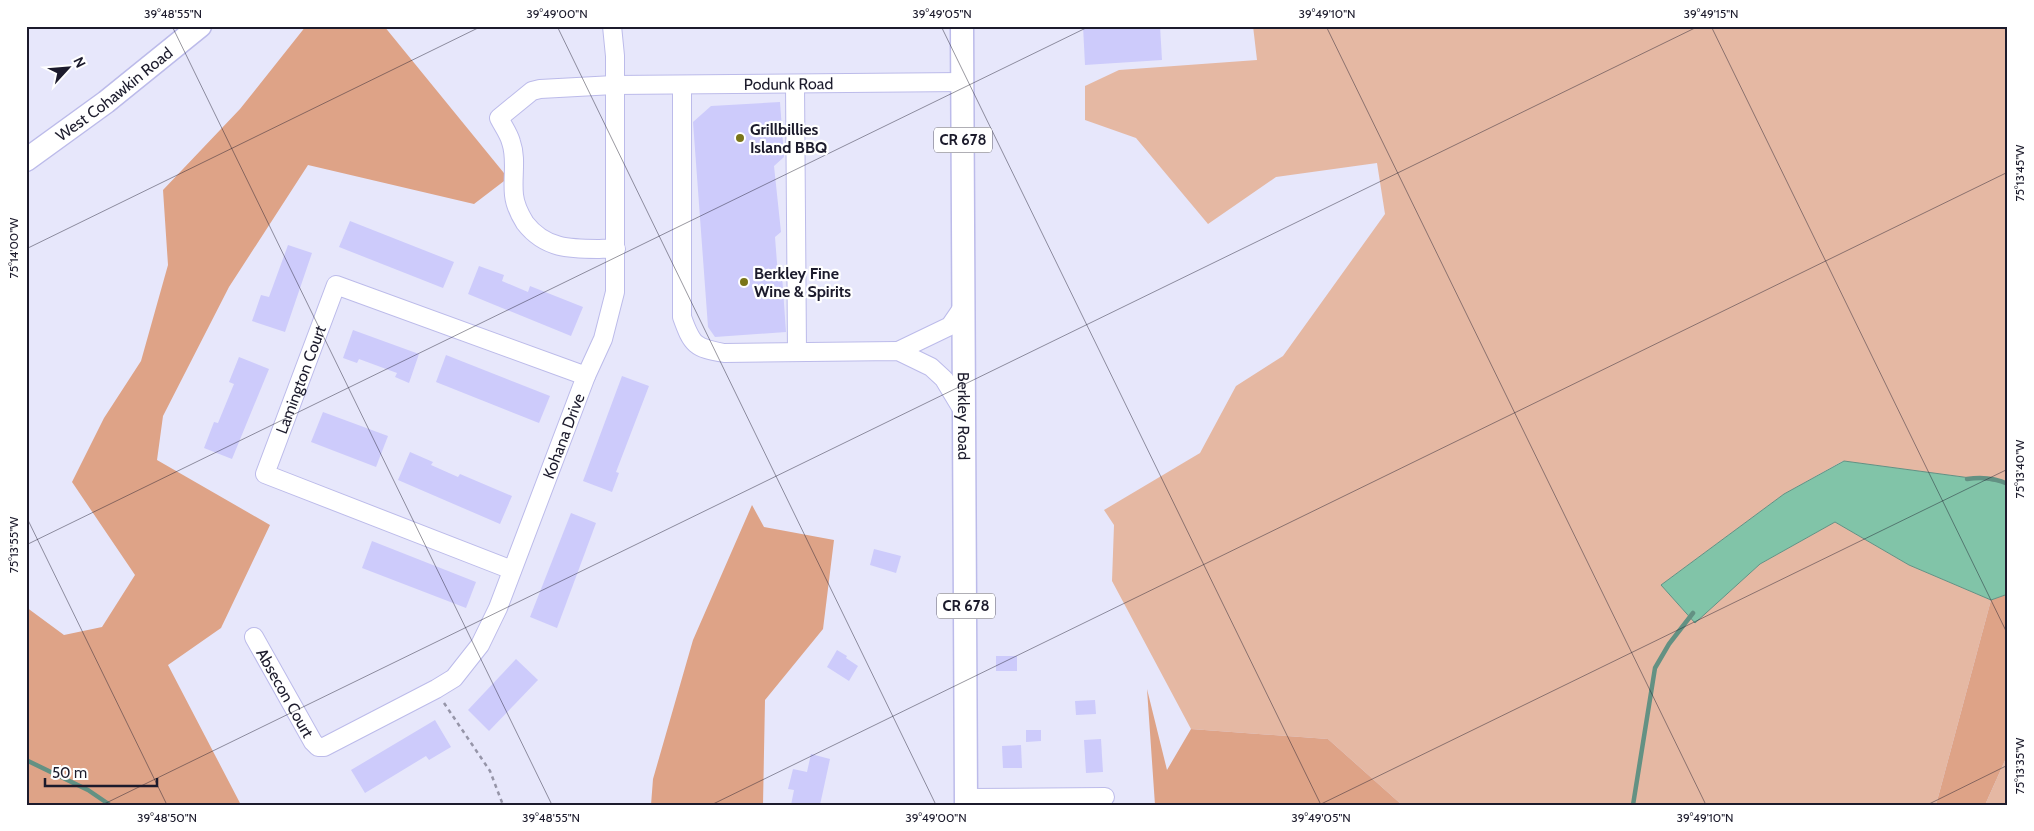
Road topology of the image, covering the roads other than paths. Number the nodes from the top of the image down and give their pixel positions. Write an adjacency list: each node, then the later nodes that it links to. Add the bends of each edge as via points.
1 (200, 26): 8 (main road, West Cohawkin Road, via 106,102)
2 (612, 26): 6 (street, Kohana Drive)
3 (962, 26): 4 (main road, Berkley Road / CR 678)
4 (963, 82): 5 (street, Podunk Road); 10 (main road, Berkley Road / CR 678)
5 (795, 84): 7 (street, Podunk Road); 12 (street)
6 (614, 85): 7 (street, Podunk Road); 9 (street, Kohana Drive); 9 (street, Podunk Road, via 532,91 499,118 511,140 514,154 517,207 538,238 560,248)
7 (682, 85): 12 (street, via 682,317 688,335 701,349 724,354)
8 (26, 160)
9 (616, 249): 13 (street, Kohana Drive, via 615,292 603,339)
10 (965, 304): 11 (street, via 950,326); 14 (main road, Berkley Road / CR 678)
11 (898, 351): 12 (street); 14 (street, via 931,367 944,378)
12 (797, 352)
13 (586, 376): 15 (street, Kohana Drive); 15 (street, Lamington Court, via 336,285 265,474)
14 (965, 414): 19 (main road, Berkley Road / CR 678)
15 (512, 570): 17 (street, Kohana Drive, via 480,645 454,678 324,747)
16 (254, 637): 17 (street, Absecon Court)
17 (318, 747)
18 (1105, 797): 19 (street)
19 (966, 801)

